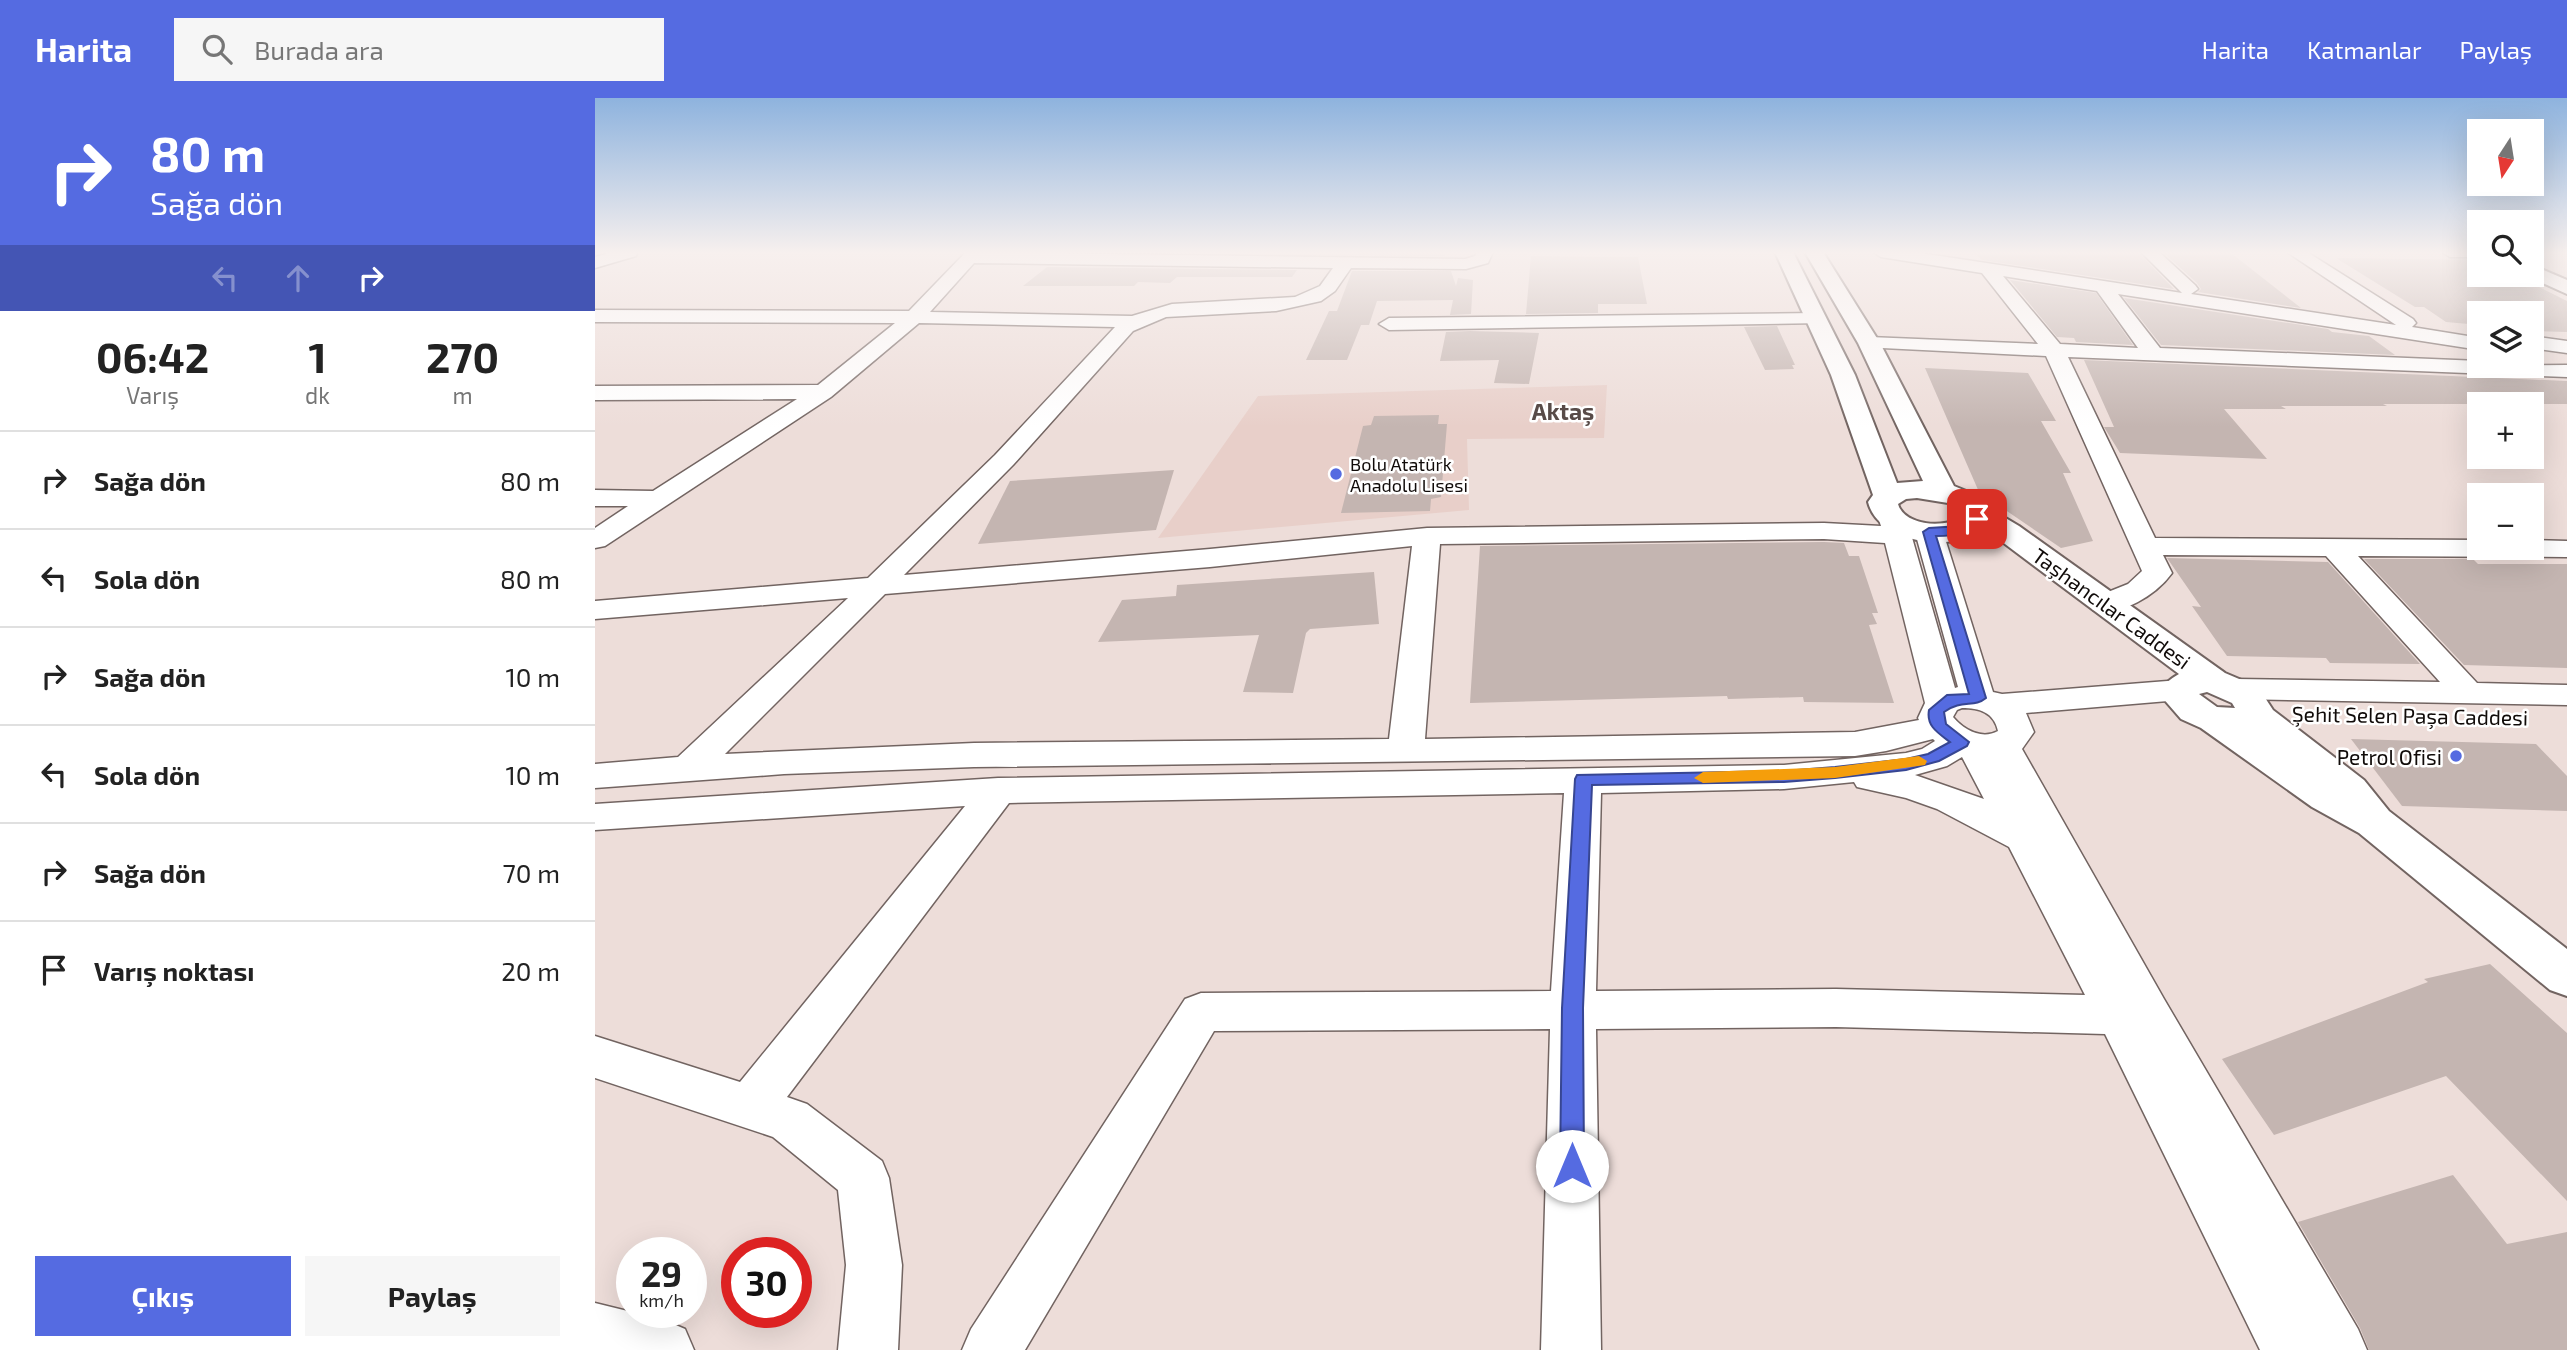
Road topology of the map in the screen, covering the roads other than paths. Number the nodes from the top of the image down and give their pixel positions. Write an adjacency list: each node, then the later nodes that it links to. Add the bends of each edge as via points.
1 (920, 310): 11 (street)
2 (1170, 310): 13 (street)
3 (1812, 310): 12 (main road)
4 (1849, 310): 18 (main road)
5 (2022, 310): 21 (street)
6 (2121, 310): 22 (street)
7 (2265, 310): 17 (street)
8 (2326, 310): 14 (street)
9 (2386, 310): 14 (street)
10 (595, 317): 11 (street)
11 (914, 317): 13 (street); 26 (street)
12 (1816, 319): 15 (street); 31 (main road, via 1843,375)
13 (1135, 322): 39 (street)
14 (2406, 323): 16 (street)
15 (1389, 324)
16 (2467, 332)
17 (2467, 342)
18 (1868, 343): 21 (street); 28 (main road)
19 (2544, 344): 20 (street)
20 (2567, 347)
21 (2054, 350): 22 (street); 36 (street)
22 (2153, 353): 25 (street)
23 (2544, 355): 24 (street)
24 (2567, 358)
25 (2567, 371)
26 (823, 392): 27 (street); 30 (street)
27 (595, 393)
28 (1943, 492): 31 (main road, via 1905,490); 32 (main road, via 1965,500)
29 (595, 498): 30 (street)
30 (658, 499): 35 (street)
31 (1892, 517): 33 (main road); 34 (street, via 1811,531); 46 (street)
32 (1971, 521): 33 (main road, via 1955,532); 40 (main road, Taşhancılar Caddesi, via 2036,552); 44 (main road, Taşhancılar Caddesi, via 1999,547)
33 (1929, 532): 46 (street)
34 (1427, 536): 39 (street); 47 (street)
35 (595, 540)
36 (2144, 546): 37 (street); 40 (street, via 2157,573 2139,590)
37 (2333, 546): 38 (street); 42 (street)
38 (2567, 549)
39 (876, 587): 41 (street); 48 (street)
40 (2103, 604): 44 (main road, Taşhancılar Caddesi)
41 (595, 610)
42 (2467, 692): 43 (street); 44 (street)
43 (2567, 695)
44 (2216, 700): 45 (street, Şehit Selen Paşa Caddesi); 46 (street, via 2113,714); 55 (main road, via 2327,797 2374,822)
45 (2567, 719)
46 (1977, 724): 47 (street, via 1855,744); 49 (street, via 1934,758); 54 (street); 66 (street, via 2148,1013)
47 (1406, 751): 48 (street, via 1027,752)
48 (689, 767): 50 (street)
49 (1835, 773): 51 (street); 54 (street, via 1953,798)
50 (595, 776)
51 (1583, 779): 52 (street); 56 (street)
52 (998, 791): 53 (street); 59 (street)
53 (595, 817)
54 (2024, 838): 57 (street)
55 (2567, 976)
56 (1573, 1008): 57 (street); 63 (street, via 1201,1012); 64 (street)
57 (2119, 1015): 65 (street)
58 (595, 1057): 59 (street)
59 (751, 1106): 62 (street, via 789,1121 863,1178 874,1265)
60 (595, 1332): 61 (street)
61 (664, 1350)
62 (868, 1350)
63 (992, 1350)
64 (1571, 1350)
65 (2291, 1350)
66 (2337, 1350)

